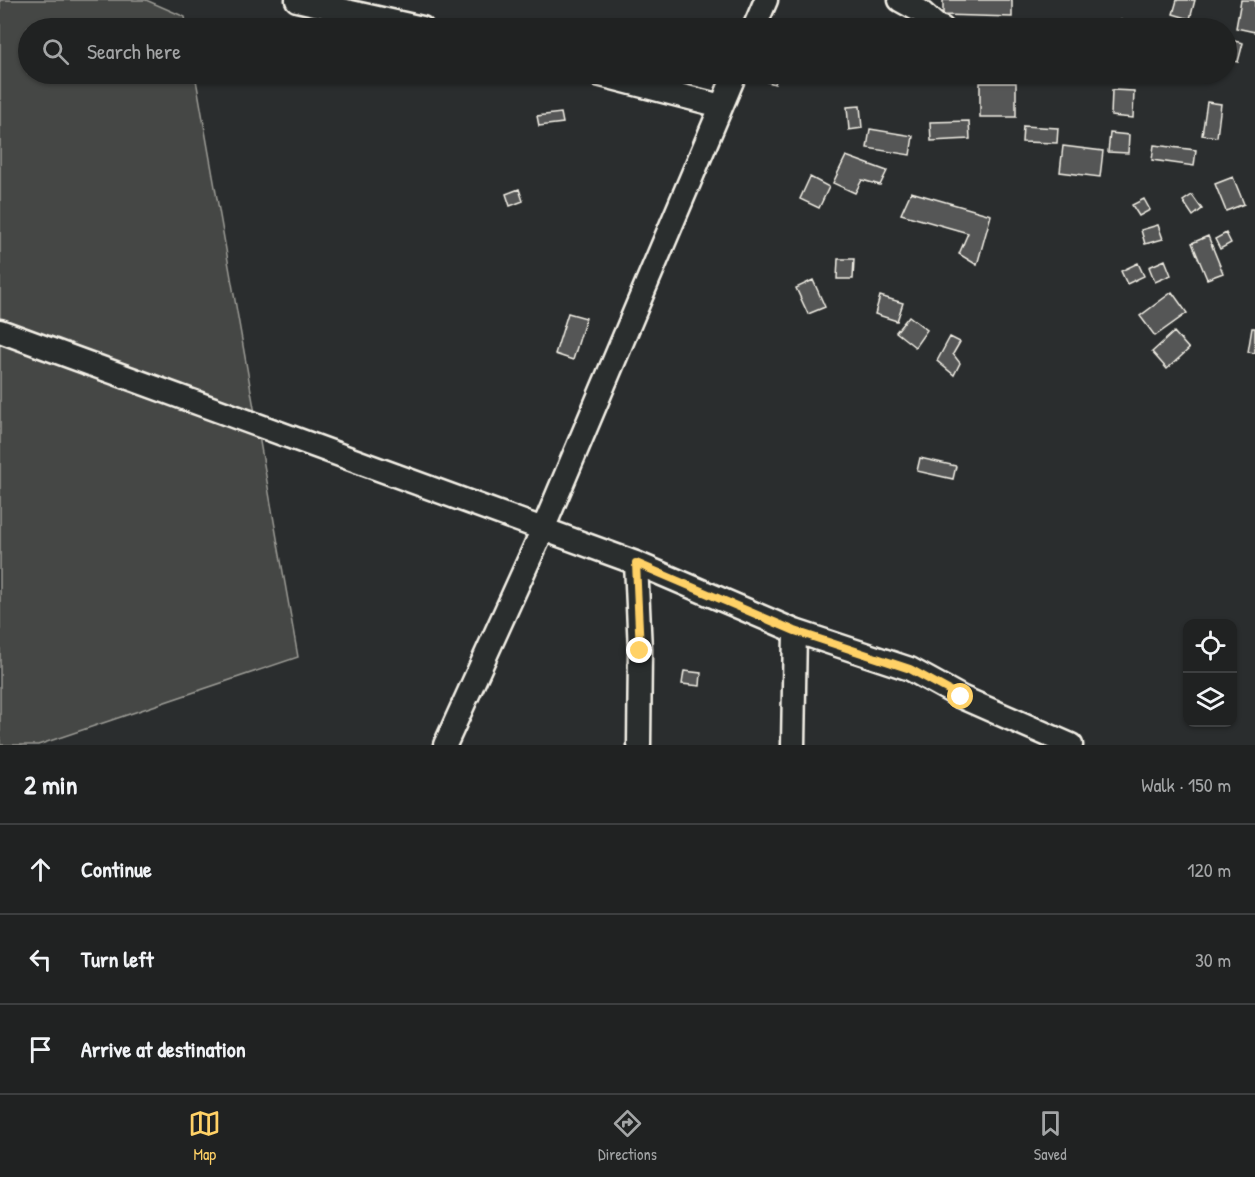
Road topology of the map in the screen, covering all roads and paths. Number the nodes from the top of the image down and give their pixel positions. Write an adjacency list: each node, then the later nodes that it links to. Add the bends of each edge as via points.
1 (297, 0): 4 (street)
2 (766, 0): 5 (street)
3 (900, 0): 6 (street)
4 (377, 18)
5 (758, 18)
6 (928, 18)
7 (636, 84): 9 (street)
8 (731, 84): 9 (street)
9 (721, 106): 11 (street)
10 (0, 331): 11 (street)
11 (543, 529): 12 (street); 14 (street)
12 (636, 563): 13 (street); 15 (street)
13 (795, 631): 16 (street); 17 (street, via 910,669 961,697)
14 (445, 745)
15 (639, 745)
16 (793, 745)
17 (1071, 745)

